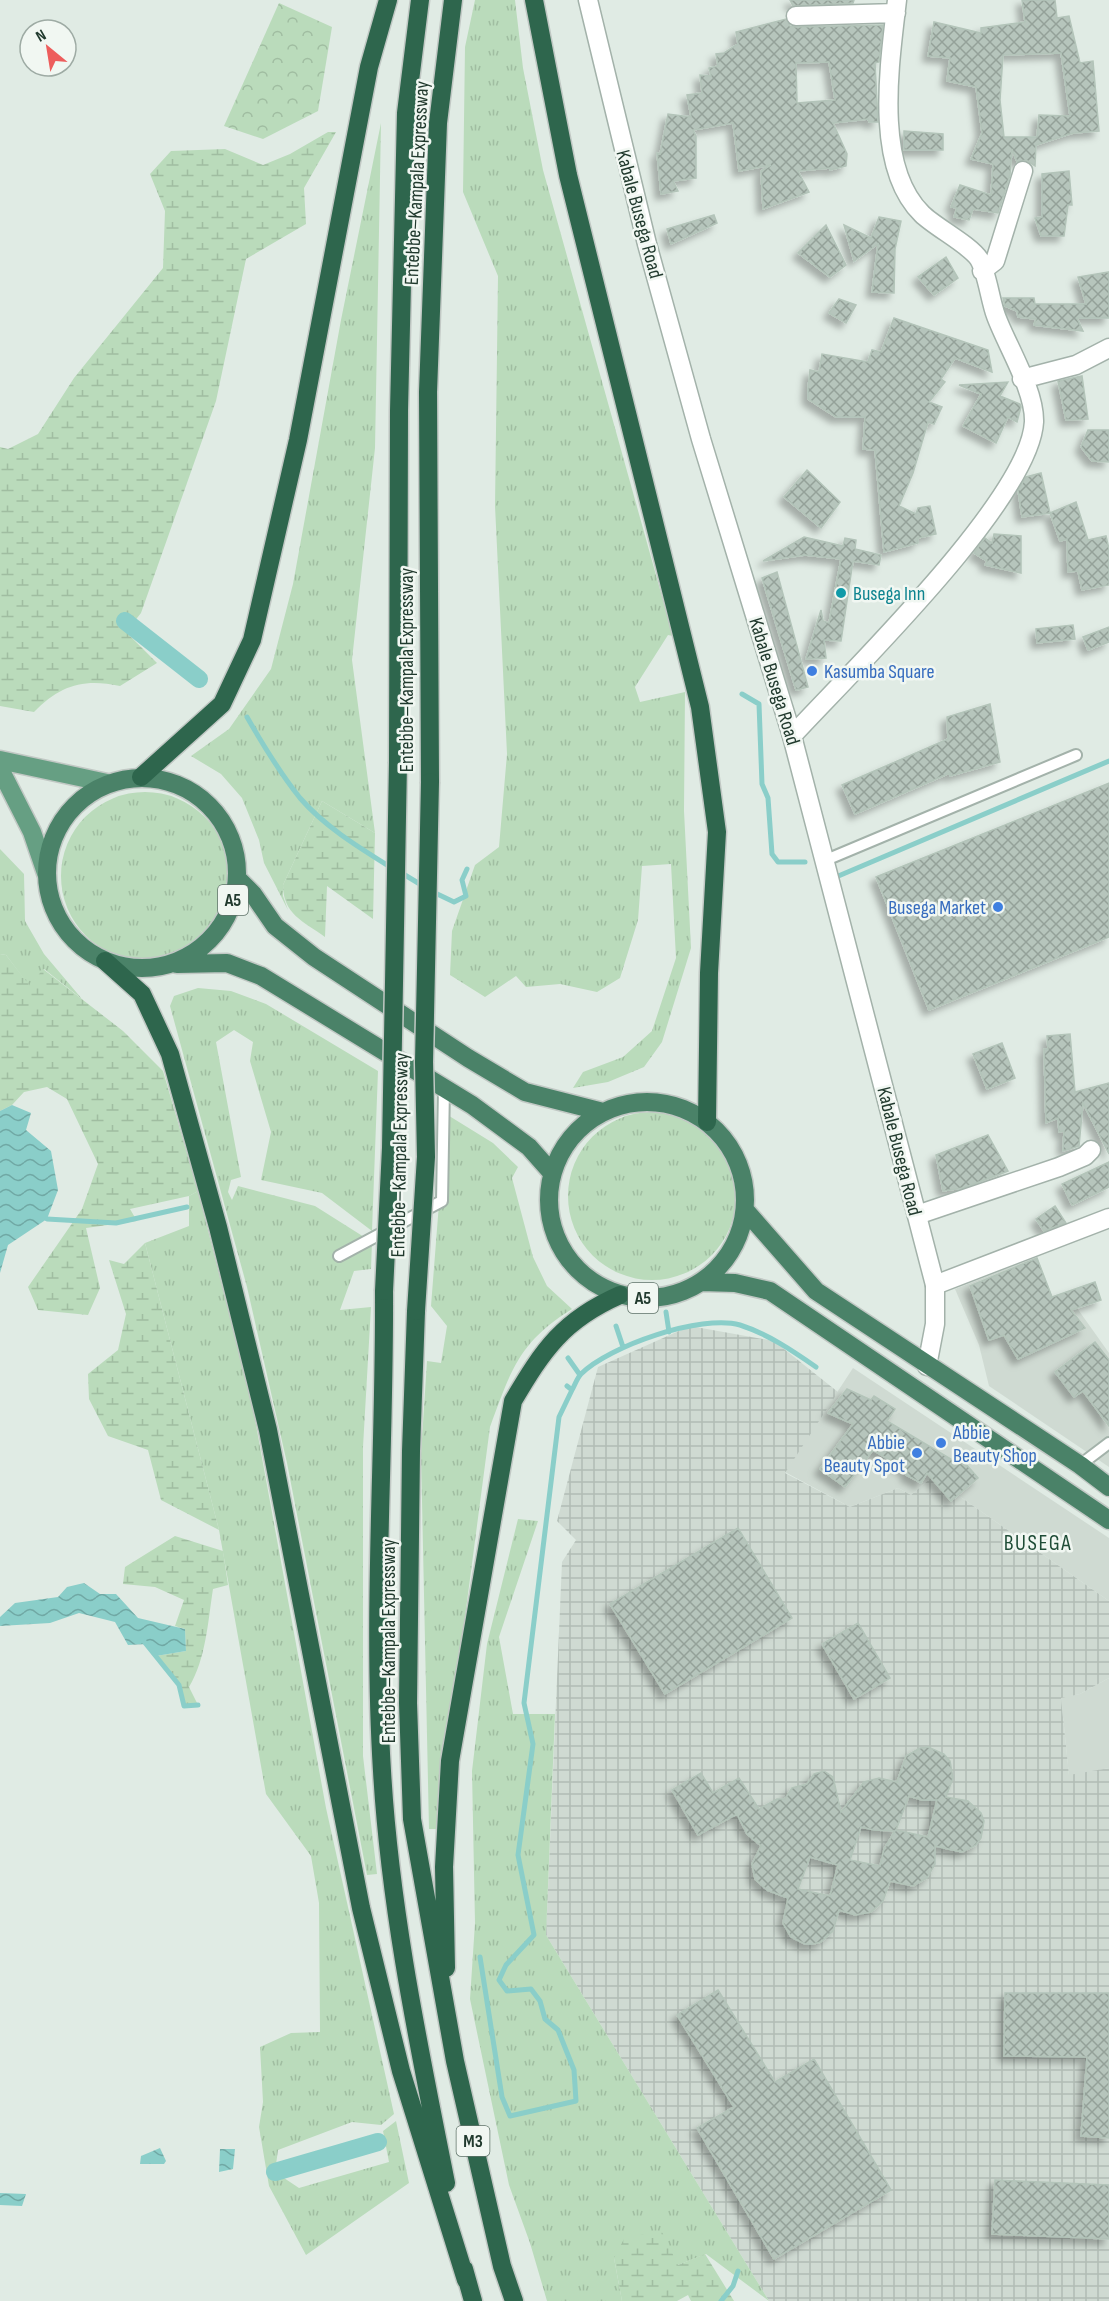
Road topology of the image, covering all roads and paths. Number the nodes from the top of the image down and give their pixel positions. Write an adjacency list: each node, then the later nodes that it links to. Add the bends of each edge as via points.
1 (388, 0): 16 (highway, via 369,67 298,440 252,640 222,704)
2 (420, 0): 41 (highway, Entebbe–Kampala Expressway, bridge, via 406,113 391,1137 376,1604 382,1773 407,1987)
3 (453, 0): 40 (highway, Entebbe–Kampala Expressway, bridge, via 438,123 428,392 430,782 424,1062 426,1157 411,1451 408,1703 412,1819)
4 (534, 0): 25 (highway, via 568,175 700,707 717,832 709,973)
5 (588, 0): 12 (street, Kabale Busega Road, via 669,325)
6 (896, 6): 7 (street); 9 (street, via 891,157 902,186 921,213 979,259)
7 (796, 16)
8 (1023, 171): 9 (street, via 996,261)
9 (982, 271): 11 (street)
10 (1109, 348): 11 (street, via 1076,365)
11 (1022, 379): 12 (street, via 1034,420 1032,438 995,505 962,552)
12 (792, 736): 18 (street, Kabale Busega Road)
13 (1076, 755): 18 (lane)
14 (0, 760): 17 (main road, A5)
15 (0, 769): 19 (main road, A5, via 32,832)
16 (141, 777): 17 (highway, A5); 20 (highway, A5, via 167,780 211,807 236,852)
17 (107, 783): 19 (highway, A5, via 82,798 63,819 50,845)
18 (826, 860): 29 (street, Kabale Busega Road)
19 (46, 873): 21 (highway, A5, via 50,901 62,926 81,947)
20 (237, 878): 22 (highway, A5, via 231,906 217,932 195,952); 24 (highway, A5, via 274,926 314,957 468,1058 525,1092)
21 (105, 961): 22 (highway, A5, via 136,968); 41 (highway, via 142,994 170,1054 215,1215 268,1430 361,1908 401,2071)
22 (169, 964): 23 (highway, A5, via 227,963 261,976)
23 (444, 1088): 27 (highway, A5, via 529,1147); 31 (lane, via 442,1201)
24 (603, 1112): 25 (highway, A5, via 626,1104 650,1102 680,1107); 27 (highway, A5, via 572,1137)
25 (707, 1122): 28 (highway, A5, via 729,1146 743,1177)
26 (1091, 1150): 29 (street, via 1059,1167)
27 (552, 1173): 34 (highway, A5, via 549,1217 566,1257 590,1280)
28 (745, 1210): 32 (highway, A5, via 731,1251); 35 (highway, via 816,1291)
29 (917, 1215): 33 (street, Kabale Busega Road)
30 (1109, 1218): 33 (street)
31 (339, 1256)
32 (701, 1282): 34 (highway, A5, via 662,1297); 39 (highway, A5, via 735,1283 770,1291)
33 (935, 1285): 35 (street, Kabale Busega Road, via 935,1324)
34 (620, 1295): 40 (highway, via 577,1317 540,1354 513,1401 450,1761 444,1867)
35 (927, 1366): 37 (highway)
36 (1109, 1443): 37 (lane)
37 (1080, 1465): 38 (highway)
38 (1109, 1487)
39 (1109, 1520)
40 (447, 2017): 43 (highway, Entebbe–Kampala Expressway / M3, via 502,2266)
41 (466, 2280): 42 (highway, Entebbe–Kampala Expressway)
42 (473, 2301)
43 (514, 2301)

